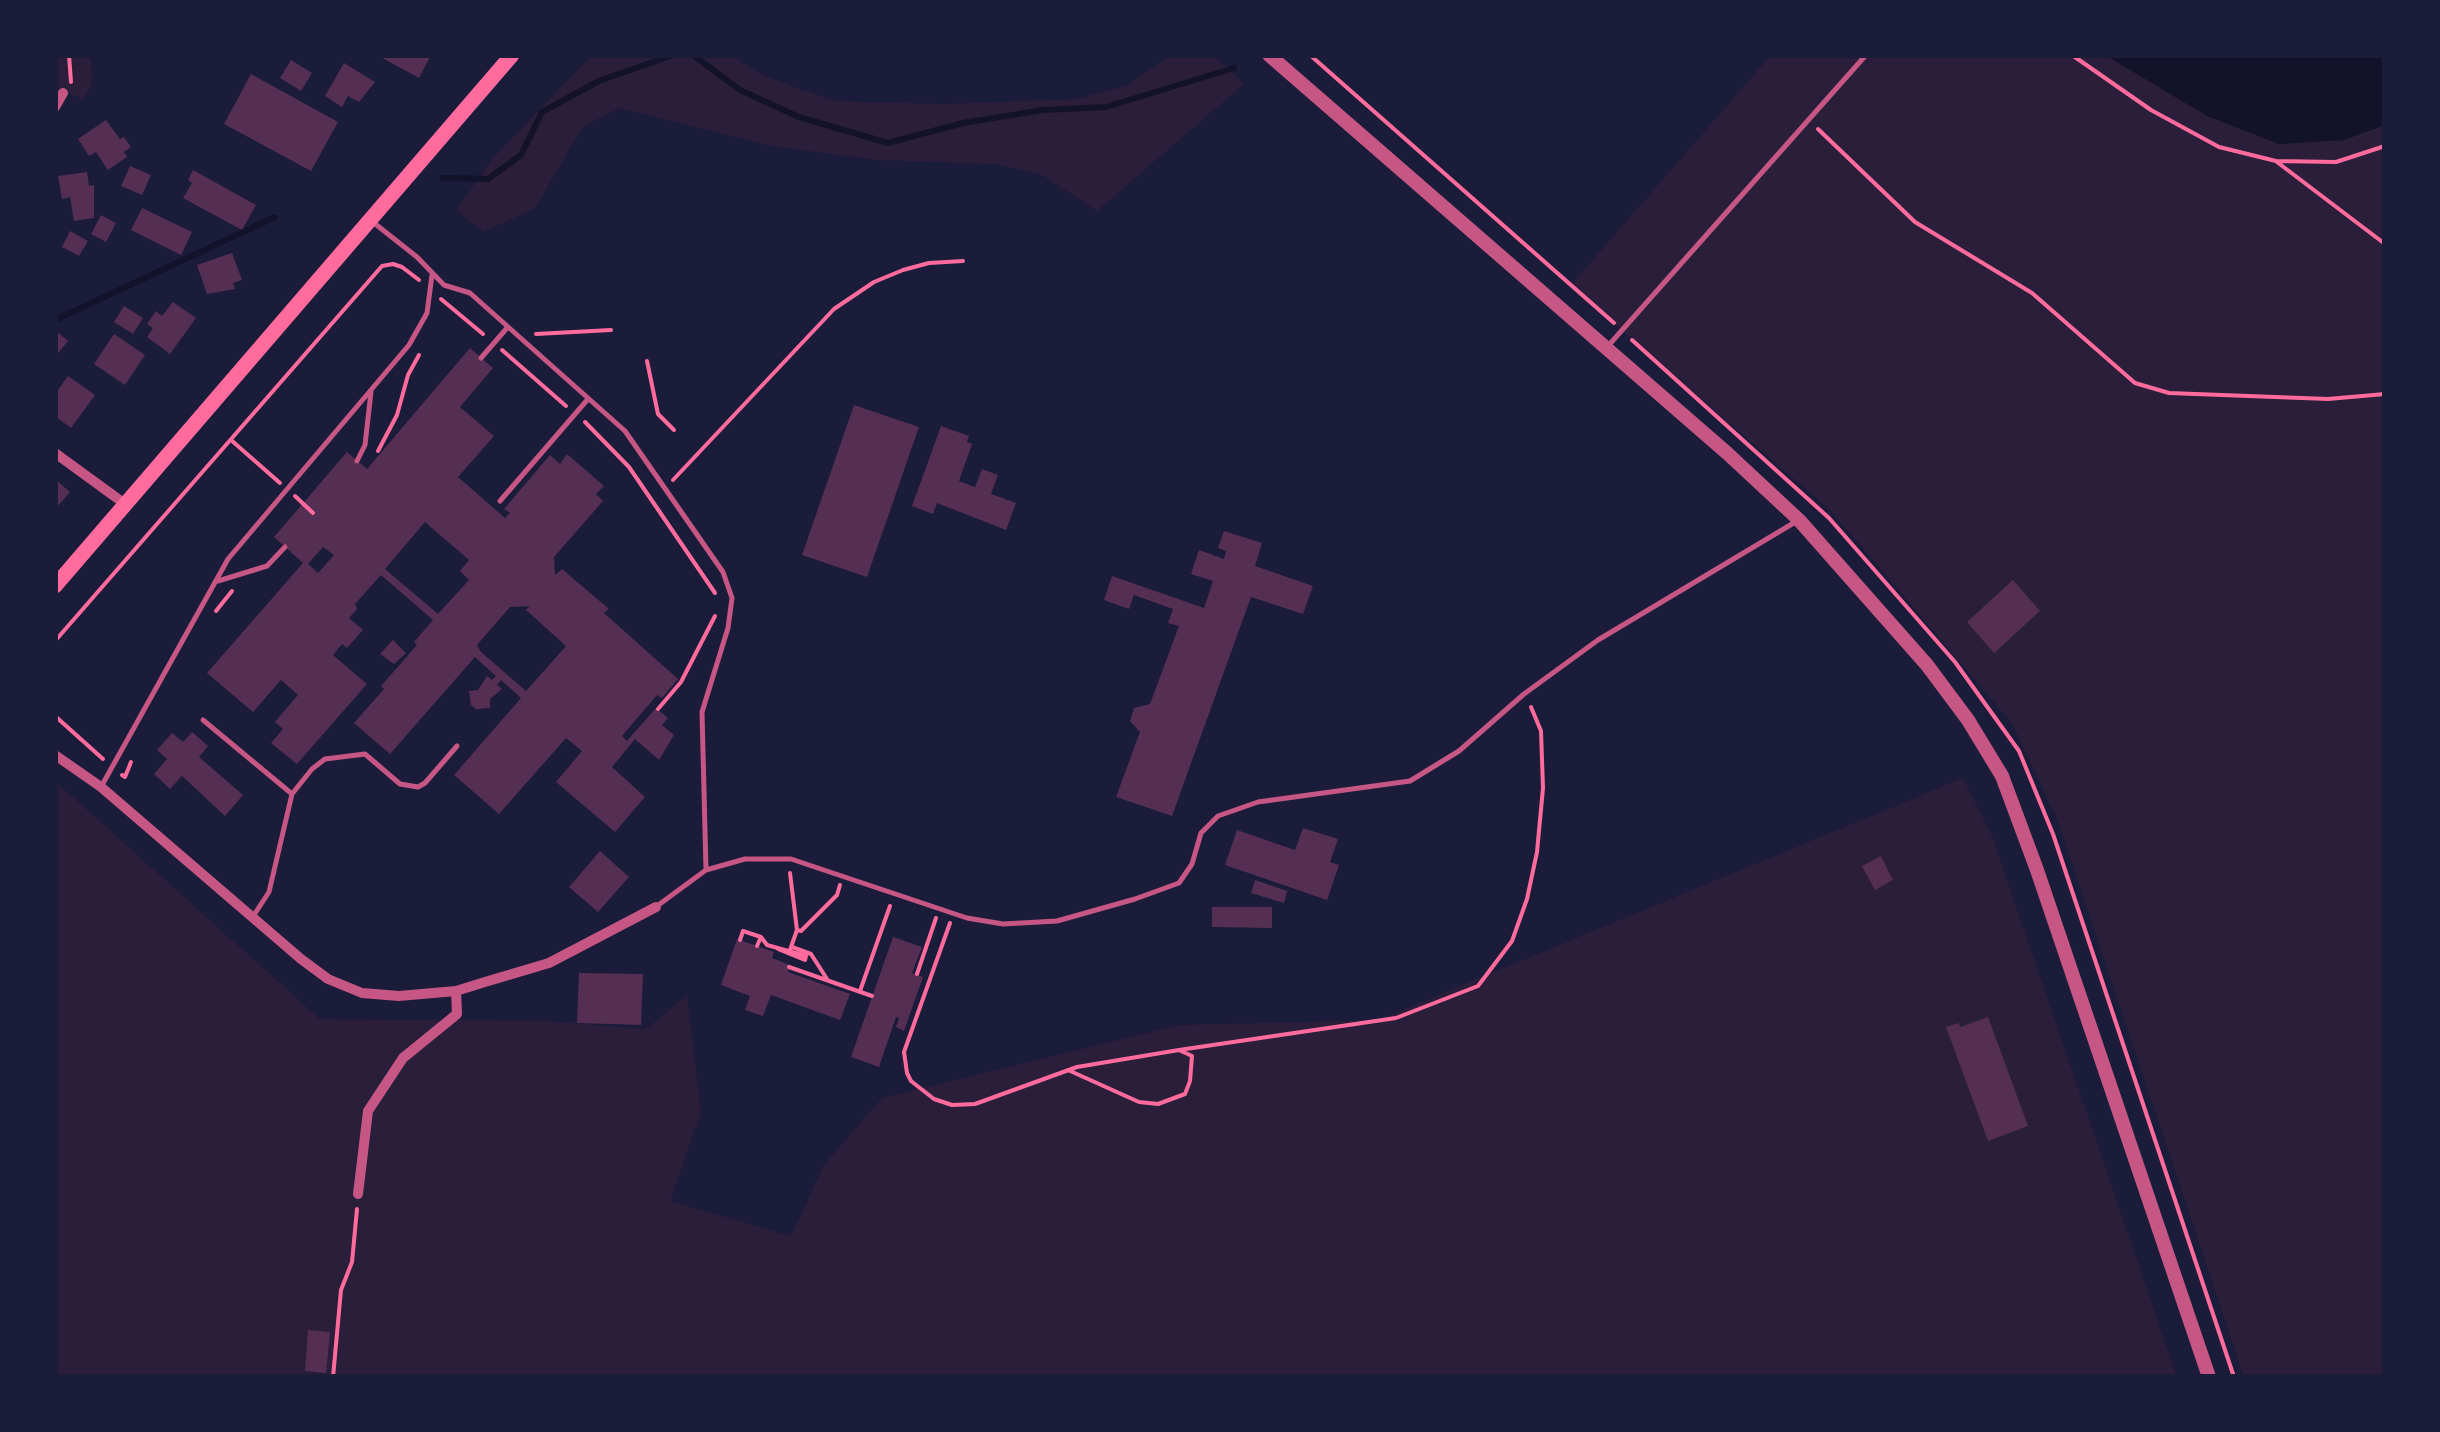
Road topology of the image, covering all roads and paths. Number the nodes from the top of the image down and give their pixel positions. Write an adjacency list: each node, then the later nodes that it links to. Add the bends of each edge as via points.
1 (69, 55): 7 (path, via 71,85)
2 (512, 55): 12 (main road)
3 (1269, 55): 25 (street)
4 (1310, 55): 21 (path)
5 (1866, 55): 9 (lane)
6 (2072, 55): 11 (path, via 2218,147)
7 (62, 93): 8 (street)
8 (55, 107)
9 (1810, 121): 21 (lane); 29 (path, via 1915,222 2032,293 2135,384 2169,393 2328,399)
10 (2385, 146): 11 (path, via 2336,162)
11 (2276, 161): 13 (path)
12 (372, 221): 15 (lane); 40 (main road)
13 (2385, 244)
14 (963, 261): 38 (path, via 903,270 834,309)
15 (432, 275): 16 (lane); 19 (lane, via 470,292)
16 (432, 291): 17 (path); 28 (lane, via 408,344); 33 (path, via 402,268 382,266)
17 (441, 299): 18 (path); 23 (path)
18 (438, 310)
19 (508, 328): 22 (lane); 23 (lane)
20 (611, 330): 22 (path)
21 (1622, 330): 25 (lane); 84 (path, via 1830,518 1955,662 2019,751 2053,834)
22 (516, 336): 30 (lane)
23 (494, 344): 26 (lane); 31 (path)
24 (424, 346): 35 (path)
25 (1606, 348): 42 (street)
26 (481, 358)
27 (647, 360): 32 (path, via 658,414)
28 (371, 389): 36 (lane); 37 (lane)
29 (2385, 394)
30 (588, 399): 31 (lane); 38 (lane, via 625,431)
31 (576, 414): 39 (lane); 47 (path, via 628,467)
32 (674, 430)
33 (231, 440): 37 (path); 50 (path)
34 (55, 453): 40 (street)
35 (374, 457)
36 (357, 461)
37 (286, 488): 41 (path); 44 (lane)
38 (665, 489): 62 (lane, via 723,572 732,598 702,712)
39 (500, 501)
40 (125, 504): 46 (main road)
41 (313, 513)
42 (1800, 520): 51 (lane, via 1598,640); 83 (street, via 1927,666 2002,776)
43 (284, 546): 44 (lane, via 266,566)
44 (216, 581): 58 (lane)
45 (239, 585): 49 (path)
46 (55, 586)
47 (716, 596)
48 (718, 611): 52 (path, via 682,682)
49 (210, 620)
50 (55, 641)
51 (1508, 708): 67 (lane, via 1459,751 1410,780 1258,802 1218,816 1200,833 1179,883 1057,921 1003,924); 79 (path, via 1532,707 1541,730 1538,836 1512,942 1478,986 1396,1018)
52 (658, 710)
53 (55, 716): 58 (path)
54 (203, 720): 60 (lane)
55 (457, 746): 60 (lane, via 418,787 400,784 365,754 325,759)
56 (136, 748): 58 (path, via 126,777)
57 (55, 756): 59 (street)
58 (113, 768): 59 (lane)
59 (101, 787): 68 (street)
60 (292, 794): 68 (lane, via 269,892)
61 (791, 859): 62 (lane, via 746,859); 63 (lane); 69 (path)
62 (706, 870): 65 (lane)
63 (844, 876): 64 (lane); 69 (path, via 837,894)
64 (894, 894): 66 (lane); 77 (path)
65 (656, 907): 76 (street, via 550,964)
66 (940, 909): 67 (lane); 74 (path)
67 (954, 913): 80 (path, via 904,1052 911,1080 952,1105 975,1104)
68 (252, 918): 76 (street, via 344,988 382,996)
69 (797, 930): 73 (path)
70 (760, 938): 71 (path, via 743,932); 72 (path); 73 (path)
71 (740, 940)
72 (757, 946)
73 (790, 951): 75 (path, via 811,954); 75 (path, via 788,965)
74 (917, 974)
75 (827, 979): 77 (path)
76 (456, 991): 81 (street, via 457,1014 403,1058 368,1111)
77 (860, 991): 78 (path)
78 (872, 996)
79 (1179, 1050): 80 (path); 80 (path, via 1192,1056 1190,1080 1184,1094 1158,1104)
80 (1068, 1070)
81 (358, 1194): 82 (path)
82 (333, 1377)
83 (2210, 1377)
84 (2234, 1377)

